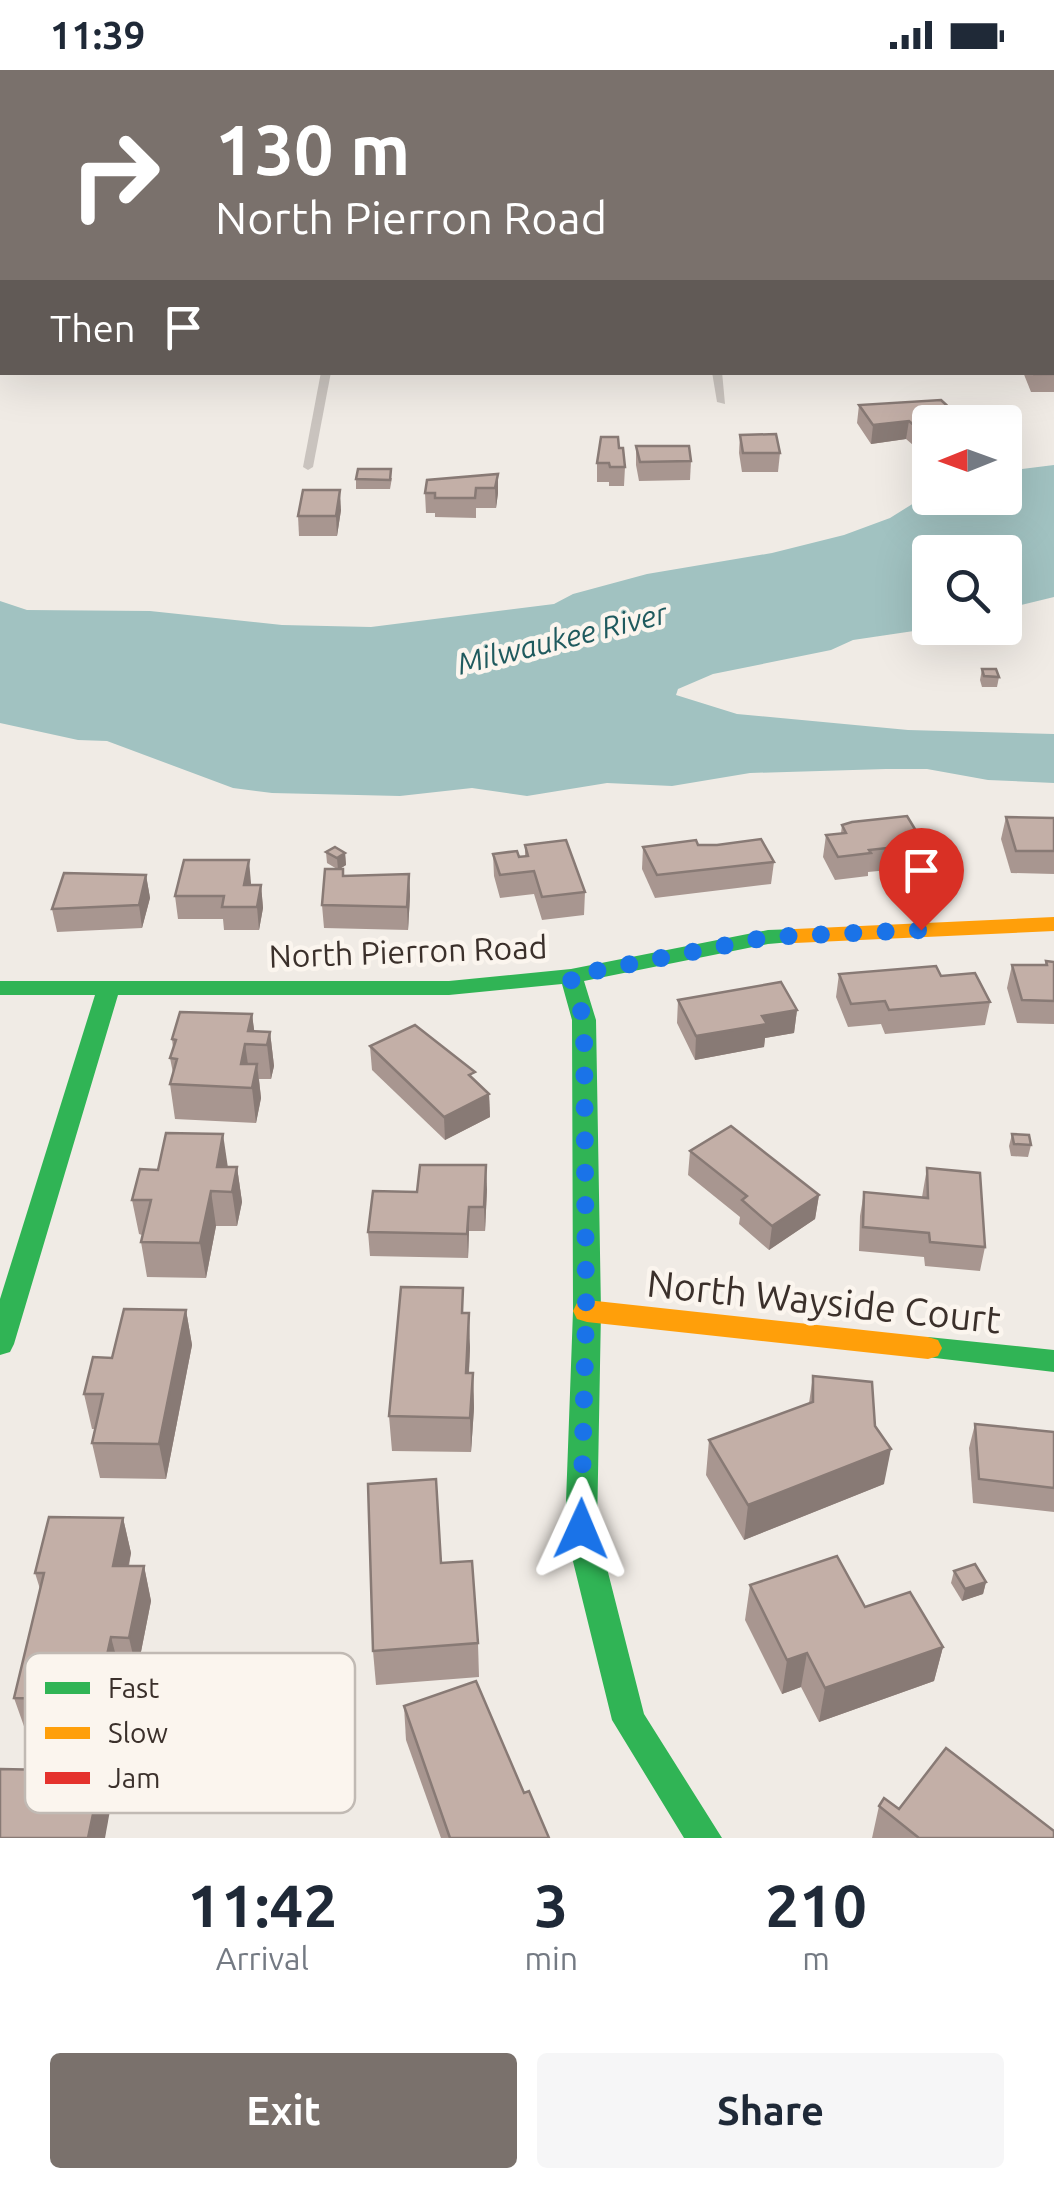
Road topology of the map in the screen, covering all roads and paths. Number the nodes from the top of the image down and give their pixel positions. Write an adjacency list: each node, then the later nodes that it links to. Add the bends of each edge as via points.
1 (325, 375): 4 (lane)
2 (718, 375): 3 (lane)
3 (722, 402)
4 (308, 467)
5 (1054, 924): 6 (street, North Pierron Road, via 768,937)
6 (570, 976): 8 (street, North Pierron Road, via 449,988); 9 (street, via 584,1020)
7 (0, 988): 8 (street, North Pierron Road)
8 (108, 990): 10 (street)
9 (586, 1311): 11 (street, North Wayside Court); 12 (street, via 581,1529 629,1720)
10 (0, 1344)
11 (1054, 1360)
12 (704, 1838)

